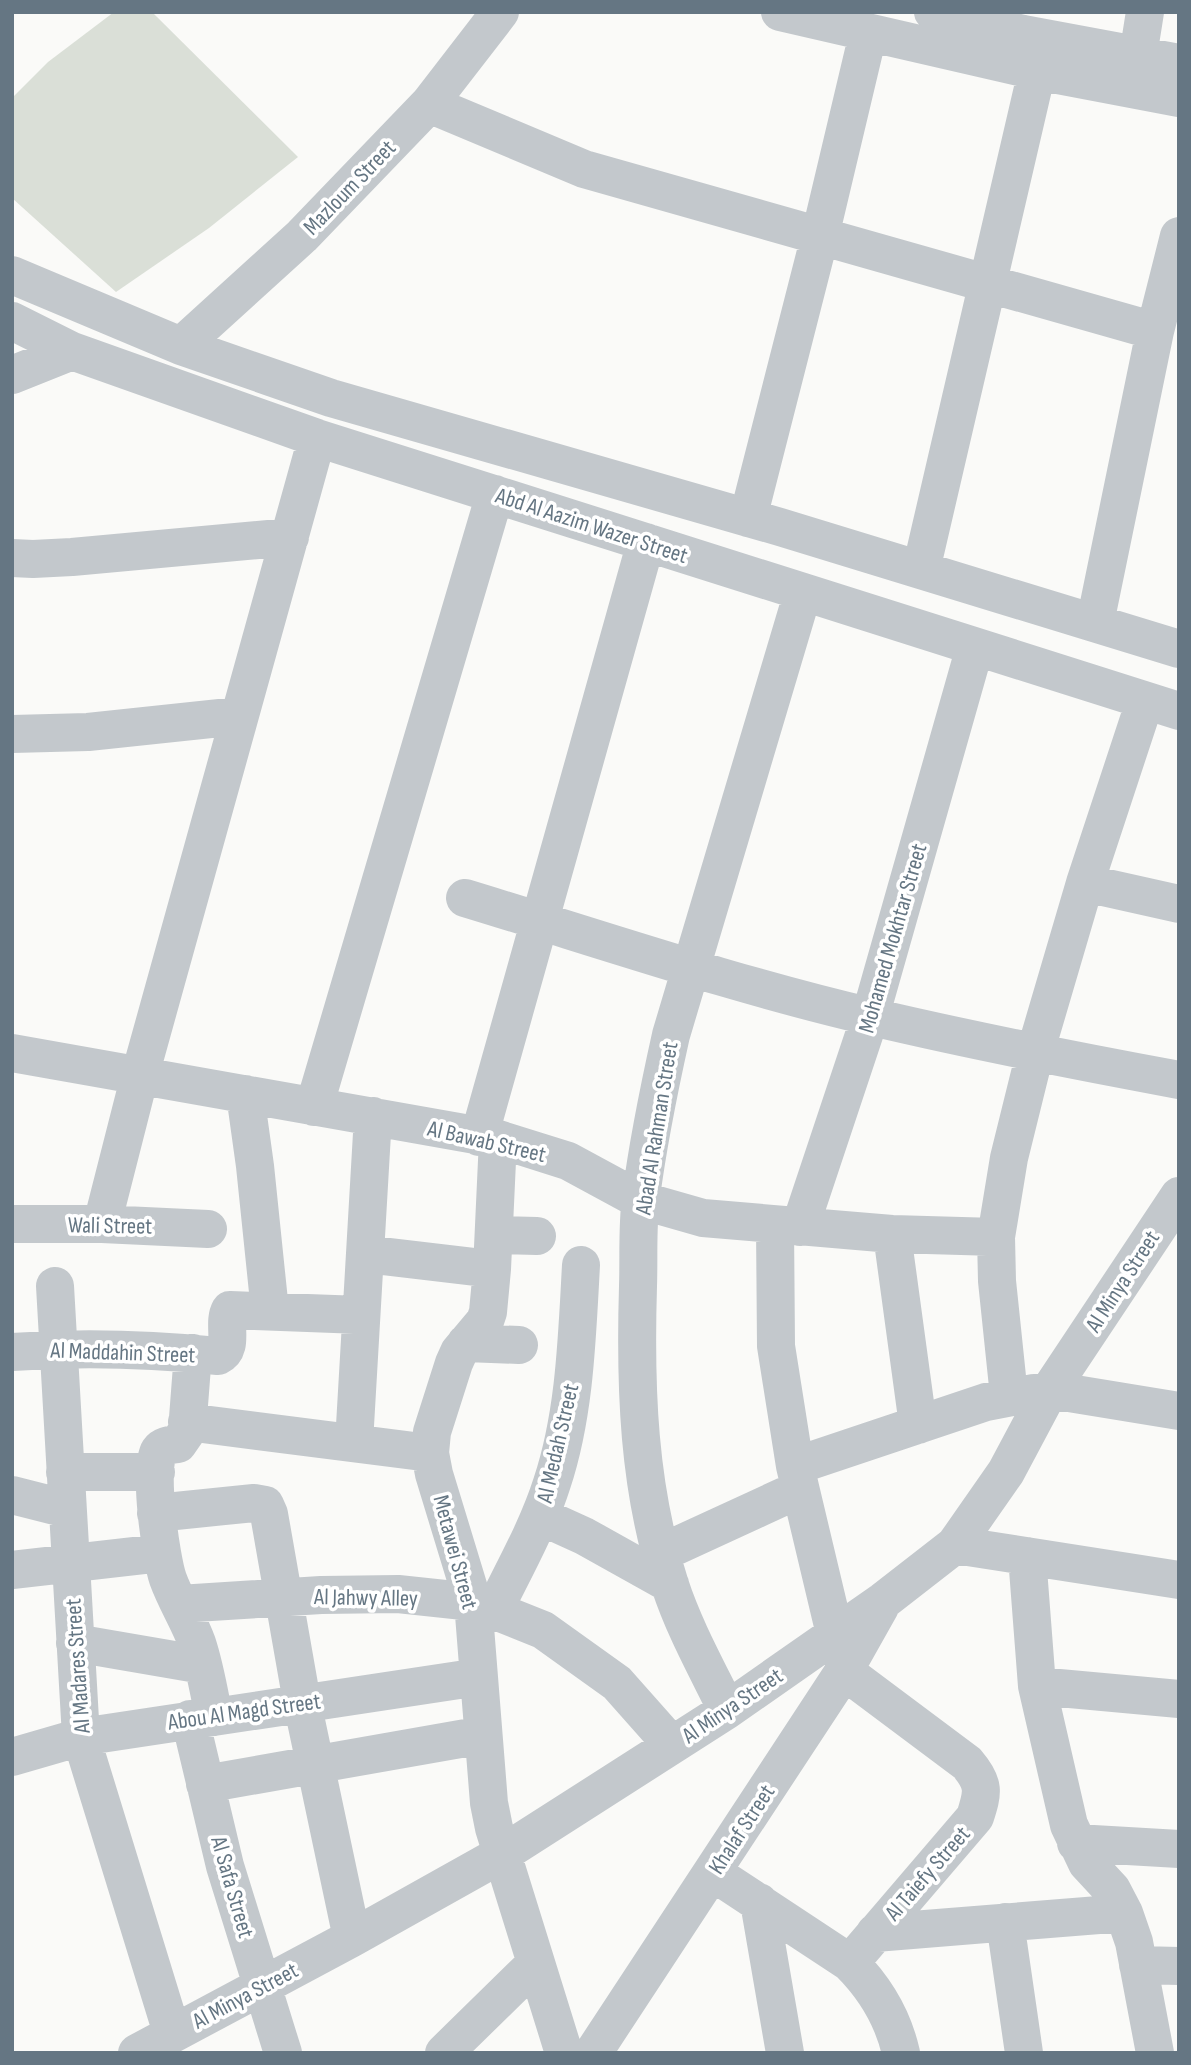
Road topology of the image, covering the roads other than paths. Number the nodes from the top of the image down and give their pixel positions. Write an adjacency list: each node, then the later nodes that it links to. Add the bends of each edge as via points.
1 (500, 12): 10 (street, Mazloum Street)
2 (780, 12): 5 (street)
3 (933, 12): 6 (street)
4 (1144, 12): 6 (street)
5 (868, 34): 8 (street); 11 (street)
6 (1139, 56): 7 (street)
7 (1179, 64)
8 (1037, 71): 9 (street); 14 (street)
9 (1179, 98)
10 (429, 104): 11 (street, via 584,169); 19 (street, Mazloum Street, via 302,236)
11 (820, 236): 14 (street); 24 (street)
12 (1179, 236): 17 (street)
13 (12, 275): 15 (street, Abd Al Aazim Wazer Street)
14 (986, 283): 17 (street); 29 (street)
15 (65, 299): 16 (street, Abd Al Aazim Wazer Street); 18 (street, via 59,320)
16 (142, 330): 19 (street, Abd Al Aazim Wazer Street); 20 (street, via 124,345)
17 (1155, 331): 33 (street)
18 (42, 335): 20 (street, Abd Al Aazim Wazer Street); 21 (street)
19 (181, 346): 24 (street, Abd Al Aazim Wazer Street, via 331,398)
20 (120, 368): 22 (street, Abd Al Aazim Wazer Street)
21 (12, 375)
22 (317, 438): 23 (street, Abd Al Aazim Wazer Street); 25 (street)
23 (495, 494): 26 (street, Abd Al Aazim Wazer Street); 50 (street)
24 (764, 522): 27 (street, Abd Al Aazim Wazer Street); 30 (street, via 780,550)
25 (289, 537): 28 (street, via 72,557); 37 (street)
26 (646, 542): 30 (street, Abd Al Aazim Wazer Street); 42 (street, Metawei Street)
27 (867, 554): 29 (street, Abd Al Aazim Wazer Street); 32 (street, via 847,582)
28 (12, 558)
29 (921, 570): 33 (street, Abd Al Aazim Wazer Street)
30 (764, 580): 31 (street, Abd Al Aazim Wazer Street)
31 (803, 592): 32 (street, Abd Al Aazim Wazer Street); 43 (street, Abad Al Rahman Street)
32 (843, 606): 34 (street, Abd Al Aazim Wazer Street)
33 (1095, 623): 35 (street, Abd Al Aazim Wazer Street)
34 (975, 647): 36 (street, Abd Al Aazim Wazer Street); 44 (street, Mohamed Mokhtar Street)
35 (1179, 649)
36 (1162, 706): 39 (street)
37 (239, 716): 38 (street, via 88,732); 47 (street)
38 (12, 734)
39 (1085, 883): 41 (street); 46 (street)
40 (465, 898): 42 (street)
41 (1179, 904)
42 (540, 920): 43 (street); 52 (street, Metawei Street)
43 (690, 967): 44 (street); 54 (street, Abad Al Rahman Street, via 655,1108)
44 (870, 1017): 46 (street); 57 (street, Mohamed Mokhtar Street)
45 (12, 1053): 47 (street, Al Bawab Street)
46 (1035, 1053): 48 (street); 61 (street, via 1009,1158)
47 (140, 1075): 49 (street, Al Bawab Street); 56 (street)
48 (1179, 1080)
49 (244, 1094): 50 (street, Al Bawab Street); 67 (street)
50 (314, 1107): 51 (street, Al Bawab Street)
51 (373, 1116): 52 (street, Al Bawab Street); 64 (street)
52 (489, 1138): 54 (street, Al Bawab Street, via 568,1161); 63 (street, Metawei Street)
53 (1179, 1196): 62 (street, Al Minya Street)
54 (640, 1200): 57 (street, Al Bawab Street, via 703,1218); 91 (street, Abad Al Rahman Street, via 638,1422)
55 (12, 1224): 56 (street, Wali Street)
56 (102, 1224): 58 (street, Wali Street)
57 (788, 1226): 59 (street, Al Bawab Street); 82 (street, Mohamed Mokhtar Street, via 776,1346)
58 (208, 1229)
59 (892, 1234): 61 (street, Al Bawab Street); 78 (street)
60 (537, 1236): 63 (street)
61 (996, 1237): 75 (street)
62 (1165, 1238): 74 (street, Al Minya Street)
63 (493, 1252): 64 (street); 69 (street, Metawei Street, via 485,1321)
64 (365, 1254): 68 (street)
65 (581, 1265): 86 (street, Al Medah Street, via 568,1411 553,1481)
66 (55, 1286): 71 (street, Al Madares Street)
67 (270, 1311): 68 (street, Al Maddahin Street); 73 (street, Al Maddahin Street, via 230,1310 225,1351 218,1356)
68 (361, 1315): 79 (street)
69 (466, 1343): 70 (street); 80 (street, Metawei Street, via 454,1363 435,1420)
70 (519, 1345)
71 (58, 1349): 72 (street, Al Maddahin Street); 73 (street, Al Maddahin Street); 83 (street, Al Madares Street)
72 (12, 1352)
73 (193, 1353): 77 (street)
74 (1048, 1393): 75 (street); 76 (street); 87 (street, Al Minya Street, via 1006,1472)
75 (1009, 1396): 78 (street)
76 (1179, 1411)
77 (187, 1422): 79 (street); 81 (street, via 182,1440 159,1450)
78 (918, 1424): 82 (street)
79 (354, 1443): 80 (street)
80 (430, 1452): 97 (street, Metawei Street, via 434,1474)
81 (156, 1472): 83 (street); 85 (street, Al Safa Street)
82 (797, 1478): 91 (street); 98 (street, Mohamed Mokhtar Street)
83 (66, 1491): 84 (street); 90 (street, Al Madares Street)
84 (12, 1495)
85 (156, 1513): 88 (street, Al Safa Street); 94 (street, via 265,1505)
86 (540, 1516): 91 (street); 97 (street, Al Medah Street)
87 (955, 1545): 89 (street); 95 (street, Al Minya Street)
88 (161, 1553): 90 (street); 96 (street, Al Safa Street)
89 (1027, 1556): 93 (street); 103 (street)
90 (70, 1563): 92 (street); 99 (street, Al Madares Street)
91 (665, 1569): 106 (street, Abad Al Rahman Street, via 682,1617)
92 (12, 1570)
93 (1179, 1580)
94 (284, 1597): 96 (street, Al Jahwy Alley); 97 (street, Al Jahwy Alley, via 398,1594); 105 (street)
95 (883, 1601): 98 (street, Al Minya Street); 101 (street, Khalaf Street)
96 (179, 1604): 100 (street, Al Safa Street)
97 (484, 1606): 102 (street, Metawei Street); 110 (street, Al Jahwy Alley, via 543,1630 617,1683)
98 (835, 1634): 106 (street, Al Minya Street)
99 (75, 1643): 100 (street); 109 (street, Al Madares Street)
100 (203, 1665): 107 (street, Al Safa Street)
101 (844, 1671): 117 (street, Khalaf Street); 121 (street, Al Taiefy Street, via 979,1776 981,1796 975,1817)
102 (479, 1677): 105 (street, Abou Al Magd Street); 108 (street, Metawei Street)
103 (1037, 1686): 104 (street); 114 (street)
104 (1179, 1699)
105 (302, 1702): 107 (street, Abou Al Magd Street); 112 (street)
106 (727, 1710): 110 (street, Al Minya Street)
107 (202, 1718): 109 (street, Abou Al Magd Street); 113 (street, Al Safa Street)
108 (483, 1735): 112 (street); 116 (street, Metawei Street, via 489,1804)
109 (81, 1737): 111 (street, Abou Al Magd Street); 128 (street, Al Madares Street)
110 (672, 1745): 116 (street, Al Minya Street)
111 (12, 1757)
112 (315, 1764): 113 (street); 122 (street)
113 (205, 1784): 127 (street, Al Safa Street)
114 (1076, 1843): 115 (street); 119 (street, via 1087,1863 1112,1889)
115 (1179, 1849)
116 (502, 1854): 122 (street, Al Minya Street); 124 (street, Metawei Street)
117 (712, 1872): 118 (street); 129 (street, Khalaf Street)
118 (758, 1902): 123 (street); 133 (street)
119 (1124, 1913): 120 (street); 125 (street)
120 (1005, 1922): 121 (street); 135 (street)
121 (875, 1933): 123 (street, Al Taiefy Street)
122 (352, 1938): 127 (street, Al Minya Street)
123 (850, 1963): 134 (street, via 888,2013)
124 (535, 1964): 129 (street, Metawei Street); 132 (street)
125 (1138, 1965): 126 (street); 136 (street)
126 (1179, 1966)
127 (262, 1987): 128 (street, Al Minya Street); 131 (street, Al Safa Street)
128 (172, 2033): 130 (street, Al Minya Street)
129 (586, 2052)
130 (138, 2053)
131 (283, 2053)
132 (444, 2053)
133 (785, 2053)
134 (901, 2053)
135 (1024, 2053)
136 (1154, 2053)

